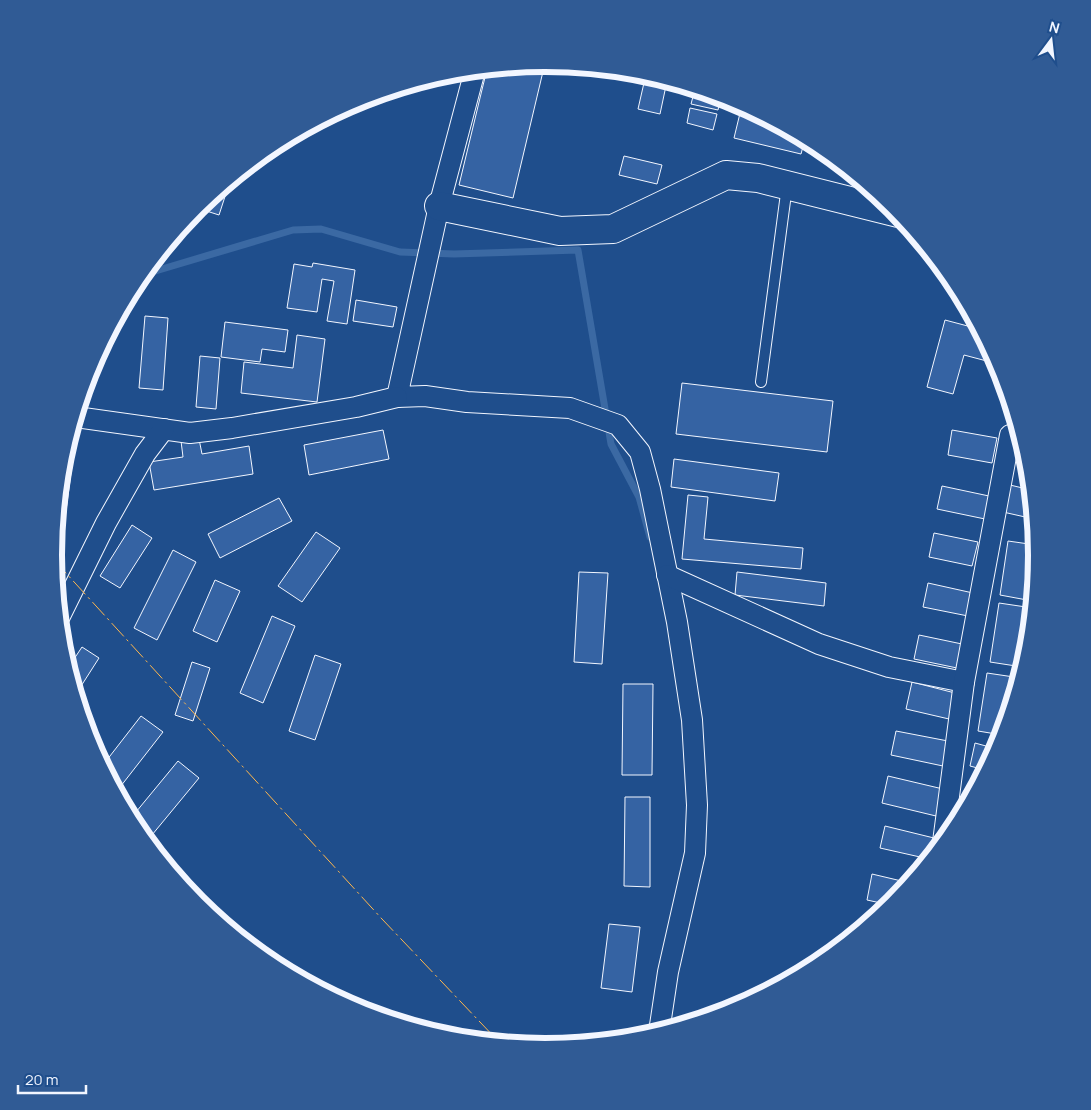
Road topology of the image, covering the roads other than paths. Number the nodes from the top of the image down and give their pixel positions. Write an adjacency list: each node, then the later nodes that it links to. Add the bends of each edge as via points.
1 (473, 77): 3 (street)
2 (787, 185): 3 (street, via 726,175 613,228 560,231); 4 (street); 5 (lane)
3 (439, 206): 6 (street)
4 (883, 209)
5 (762, 382)
6 (397, 397): 8 (street, via 232,428 190,433); 10 (street, via 425,396 467,402 570,408 618,424 640,452)
7 (83, 418): 8 (street)
8 (164, 429): 11 (street, via 145,454 106,523)
9 (1010, 435): 12 (street)
10 (667, 575): 12 (street, via 819,644 889,667); 14 (street, via 692,720 697,805 694,853)
11 (66, 604)
12 (964, 682): 13 (street)
13 (945, 826)
14 (660, 1024)

